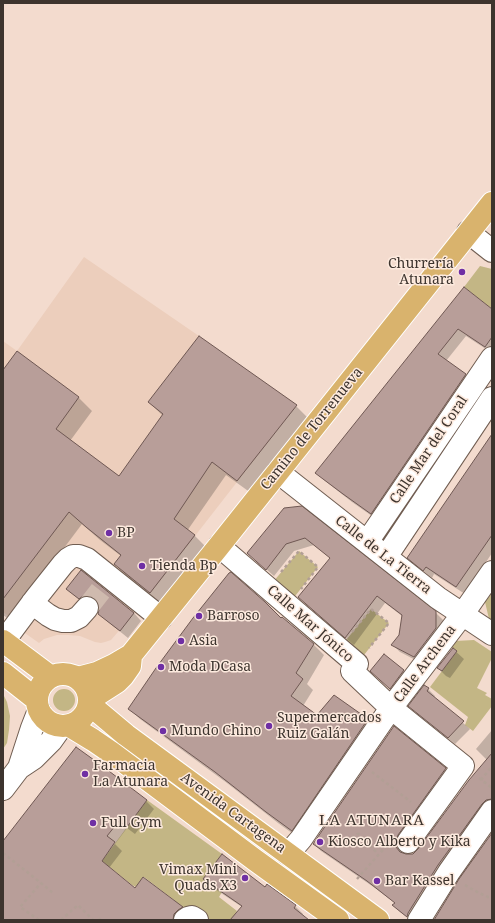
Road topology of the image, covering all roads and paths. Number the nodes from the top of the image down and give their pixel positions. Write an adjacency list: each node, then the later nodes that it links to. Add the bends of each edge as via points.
1 (492, 203): 2 (main road, Camino de Torrenueva)
2 (468, 232): 3 (street); 6 (main road, Camino de Torrenueva)
3 (492, 251)
4 (492, 358): 7 (street, Calle Mar del Coral)
5 (492, 398): 9 (street, Calle Mar del Coral)
6 (278, 472): 7 (street, Calle de La Tierra); 8 (main road, Camino de Torrenueva)
7 (367, 542): 9 (street, Calle de La Tierra)
8 (219, 546): 11 (street, Calle Mar Jónico); 16 (main road, Camino de Torrenueva)
9 (386, 557): 15 (street, Calle de La Tierra)
10 (492, 572): 15 (street, Calle Archena)
11 (268, 588): 13 (street, Calle Mar Jónico); 13 (path, via 299,551 318,567)
12 (32, 603): 14 (street, via 48,615 63,621 79,617); 16 (street, via 68,559 80,556 87,559 108,582); 18 (street)
13 (288, 605): 19 (street, Calle Mar Jónico)
14 (87, 608)
15 (462, 615): 17 (street, Calle de La Tierra); 27 (street, Calle Archena)
16 (161, 618): 20 (main road, Camino de Torrenueva)
17 (492, 634)
18 (3, 641): 23 (main road)
19 (339, 649): 21 (street, Calle Mar Jónico); 21 (path, via 371,609 389,623)
20 (131, 654): 24 (main road, Camino de Torrenueva, via 114,665); 25 (main road, Camino de Torrenueva, via 130,666 123,676)
21 (356, 664): 27 (street, Calle Mar Jónico, via 352,671)
22 (3, 674): 26 (main road)
23 (52, 677): 24 (main road, via 64,674); 26 (main road, via 41,686)
24 (78, 678): 25 (main road, via 88,692)
25 (89, 702): 28 (main road, via 83,718); 39 (main road, Avenida Cartagena, via 126,735)
26 (38, 705): 28 (main road, via 47,721 54,725); 31 (street)
27 (391, 708): 29 (street, Calle Archena); 35 (street, Calle Mar Jónico, via 463,766)
28 (66, 726): 31 (street, via 34,758); 44 (main road, Avenida Cartagena, via 112,753)
29 (356, 760): 35 (path); 39 (street, Calle Archena)
30 (492, 766): 32 (path, via 481,780)
31 (19, 768): 33 (street)
32 (492, 788)
33 (3, 789)
34 (492, 811): 51 (street)
35 (427, 815): 37 (street)
36 (352, 838): 40 (path, via 359,834)
37 (408, 842): 40 (path, via 396,836)
38 (3, 853): 41 (path)
39 (288, 854): 43 (main road, Avenida Cartagena)
40 (378, 854): 43 (path)
41 (41, 883): 42 (path); 45 (path, via 20,907)
42 (53, 893)
43 (344, 895): 50 (main road, Avenida Cartagena)
44 (330, 918)
45 (39, 920)
46 (62, 920): 47 (path, via 78,905)
47 (93, 920)
48 (185, 920): 49 (street, via 192,917)
49 (197, 920)
50 (378, 920)
51 (419, 920)

